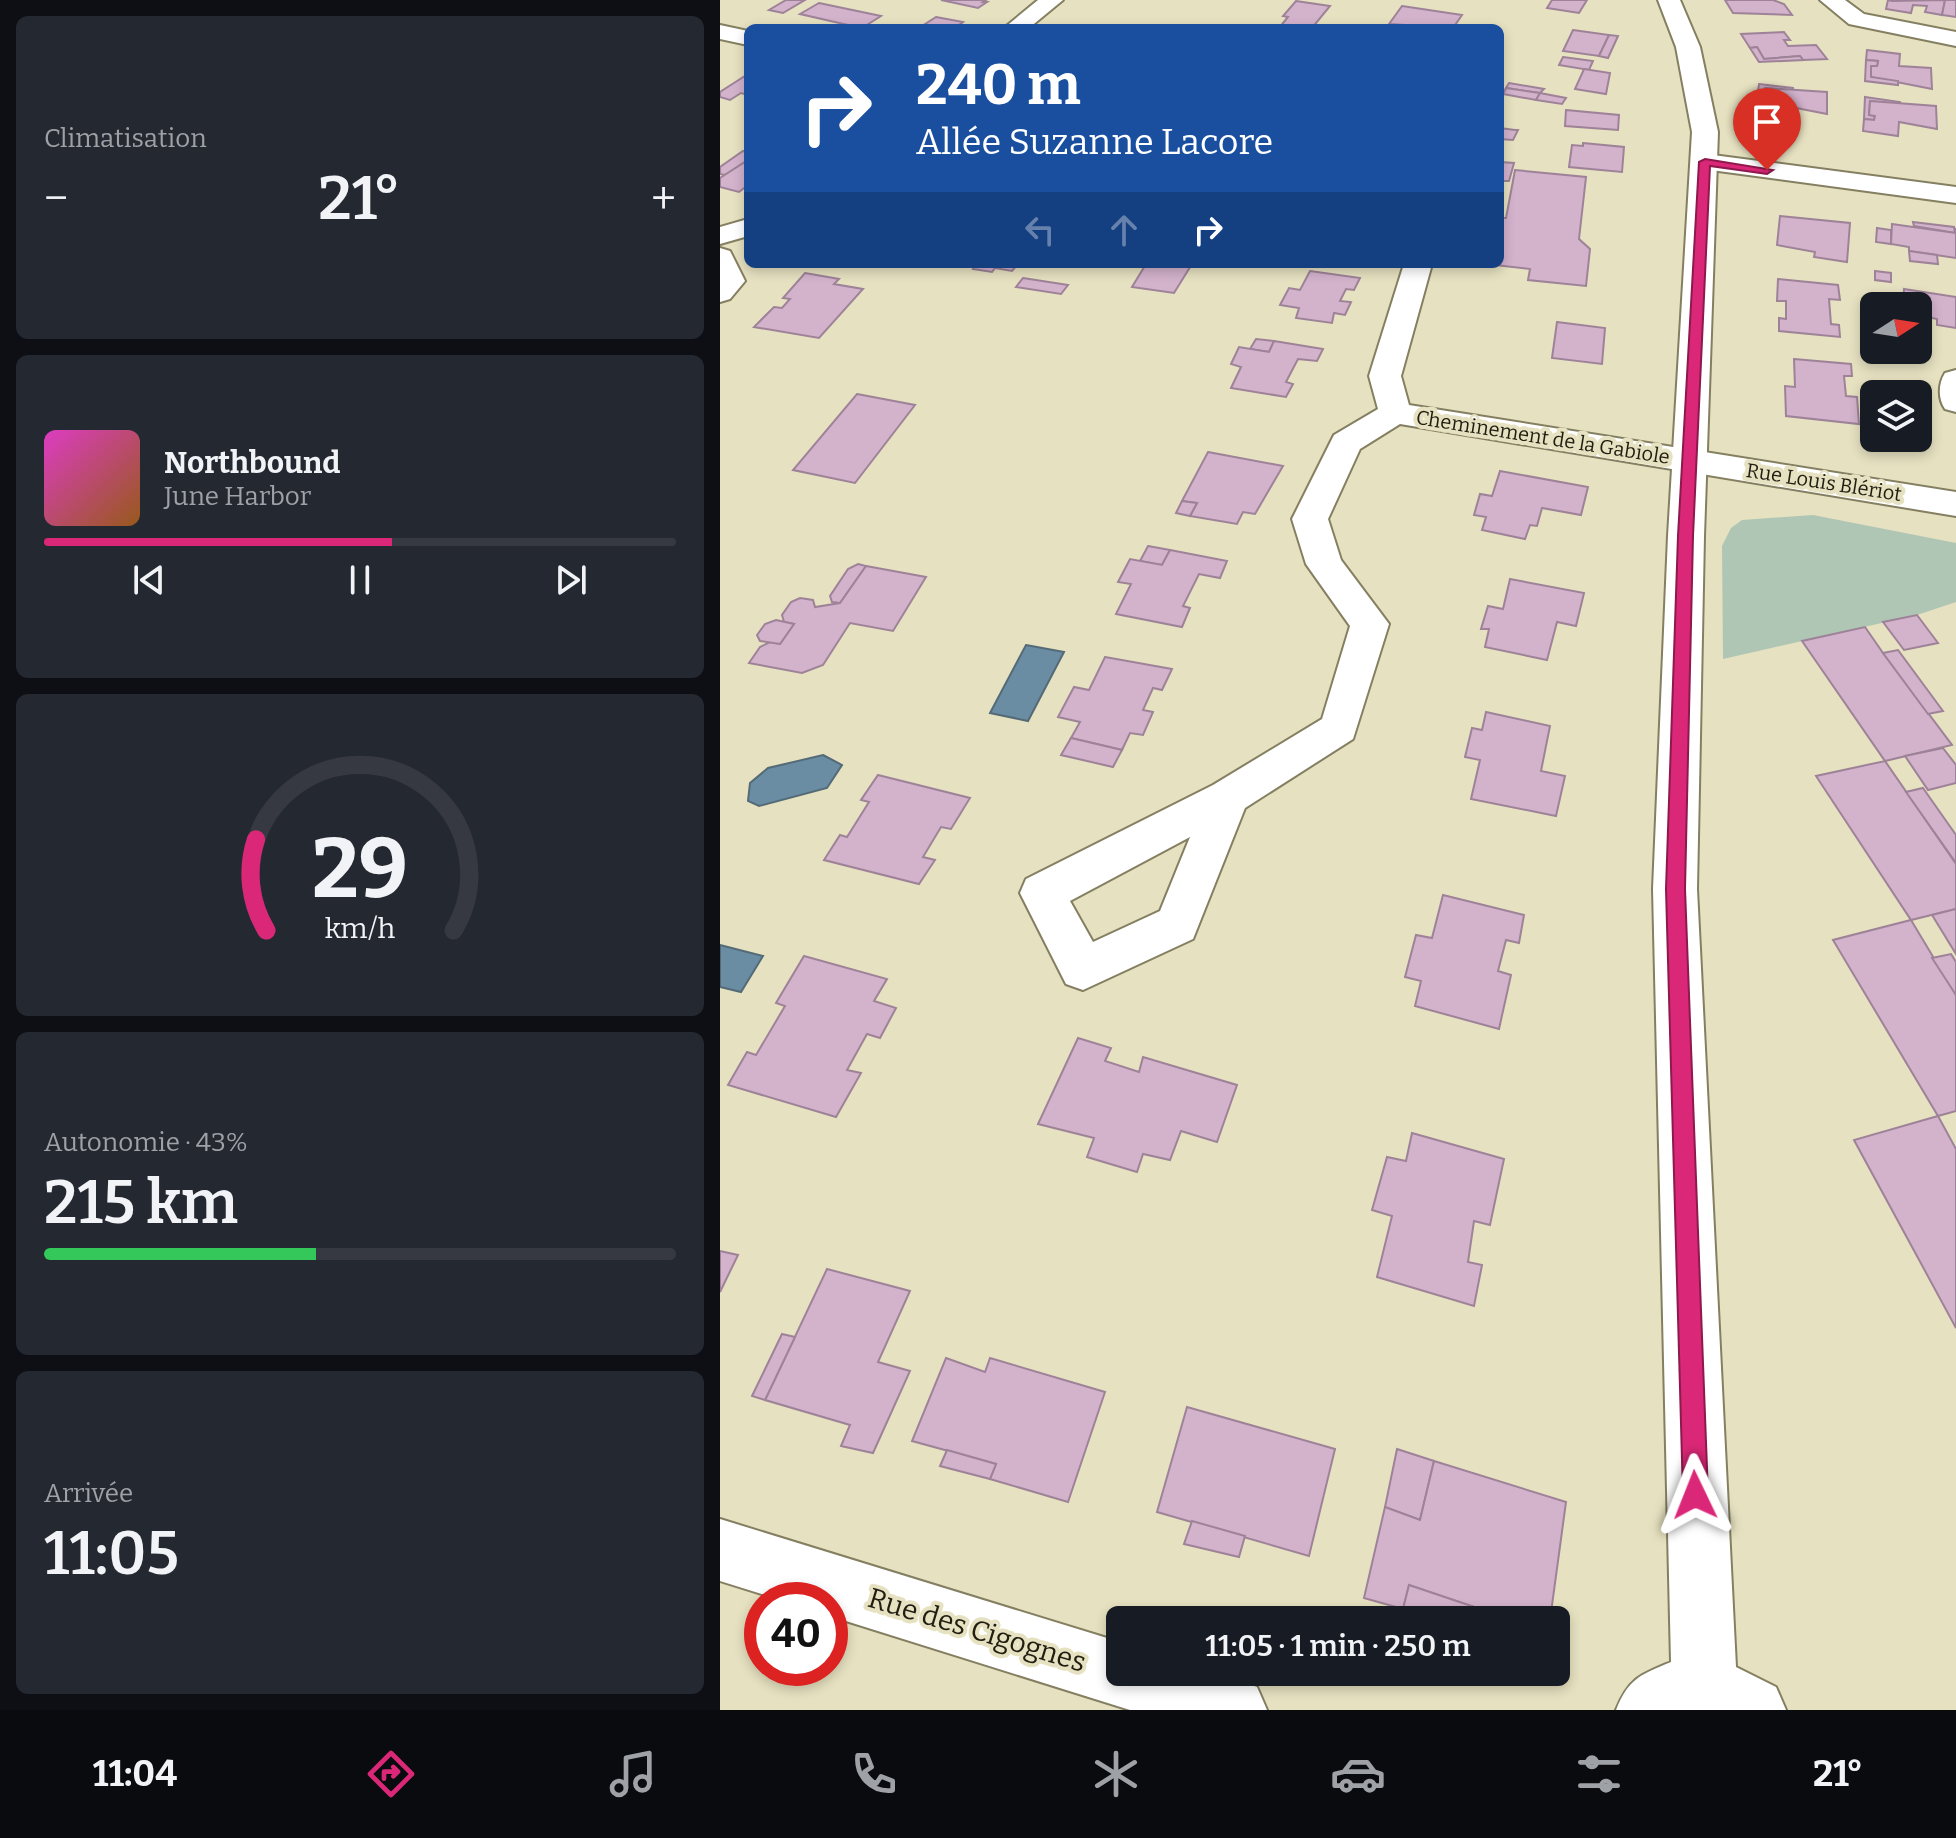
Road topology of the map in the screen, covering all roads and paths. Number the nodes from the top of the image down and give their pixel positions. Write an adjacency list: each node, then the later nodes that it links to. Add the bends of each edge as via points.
1 (1052, 0): 4 (street)
2 (1669, 0): 8 (street)
3 (1831, 0): 7 (street, via 1857,19)
4 (1020, 24)
5 (720, 32): 6 (street)
6 (744, 37)
7 (1956, 39)
8 (1715, 144): 9 (street); 18 (street)
9 (1956, 195)
10 (744, 228): 11 (street)
11 (720, 236)
12 (720, 257): 14 (street, via 730,281)
13 (1417, 268): 17 (street, Cheminement de la Gabiole, via 1385,376)
14 (720, 293)
15 (1956, 380): 16 (street)
16 (1956, 402)
17 (1395, 413): 18 (street, Cheminement de la Gabiole); 20 (street, Cheminement de la Gabiole, via 1346,443 1310,519 1324,564 1370,624 1339,728)
18 (1692, 461): 19 (street, Rue Louis Blériot); 22 (street, via 1675,889)
19 (1956, 504)
20 (1228, 797): 20 (street, Cheminement de la Gabiole, via 1042,893 1083,969 1177,925)
21 (720, 1550): 23 (street, Rue des Cigognes)
22 (1702, 1703)
23 (1234, 1710)

